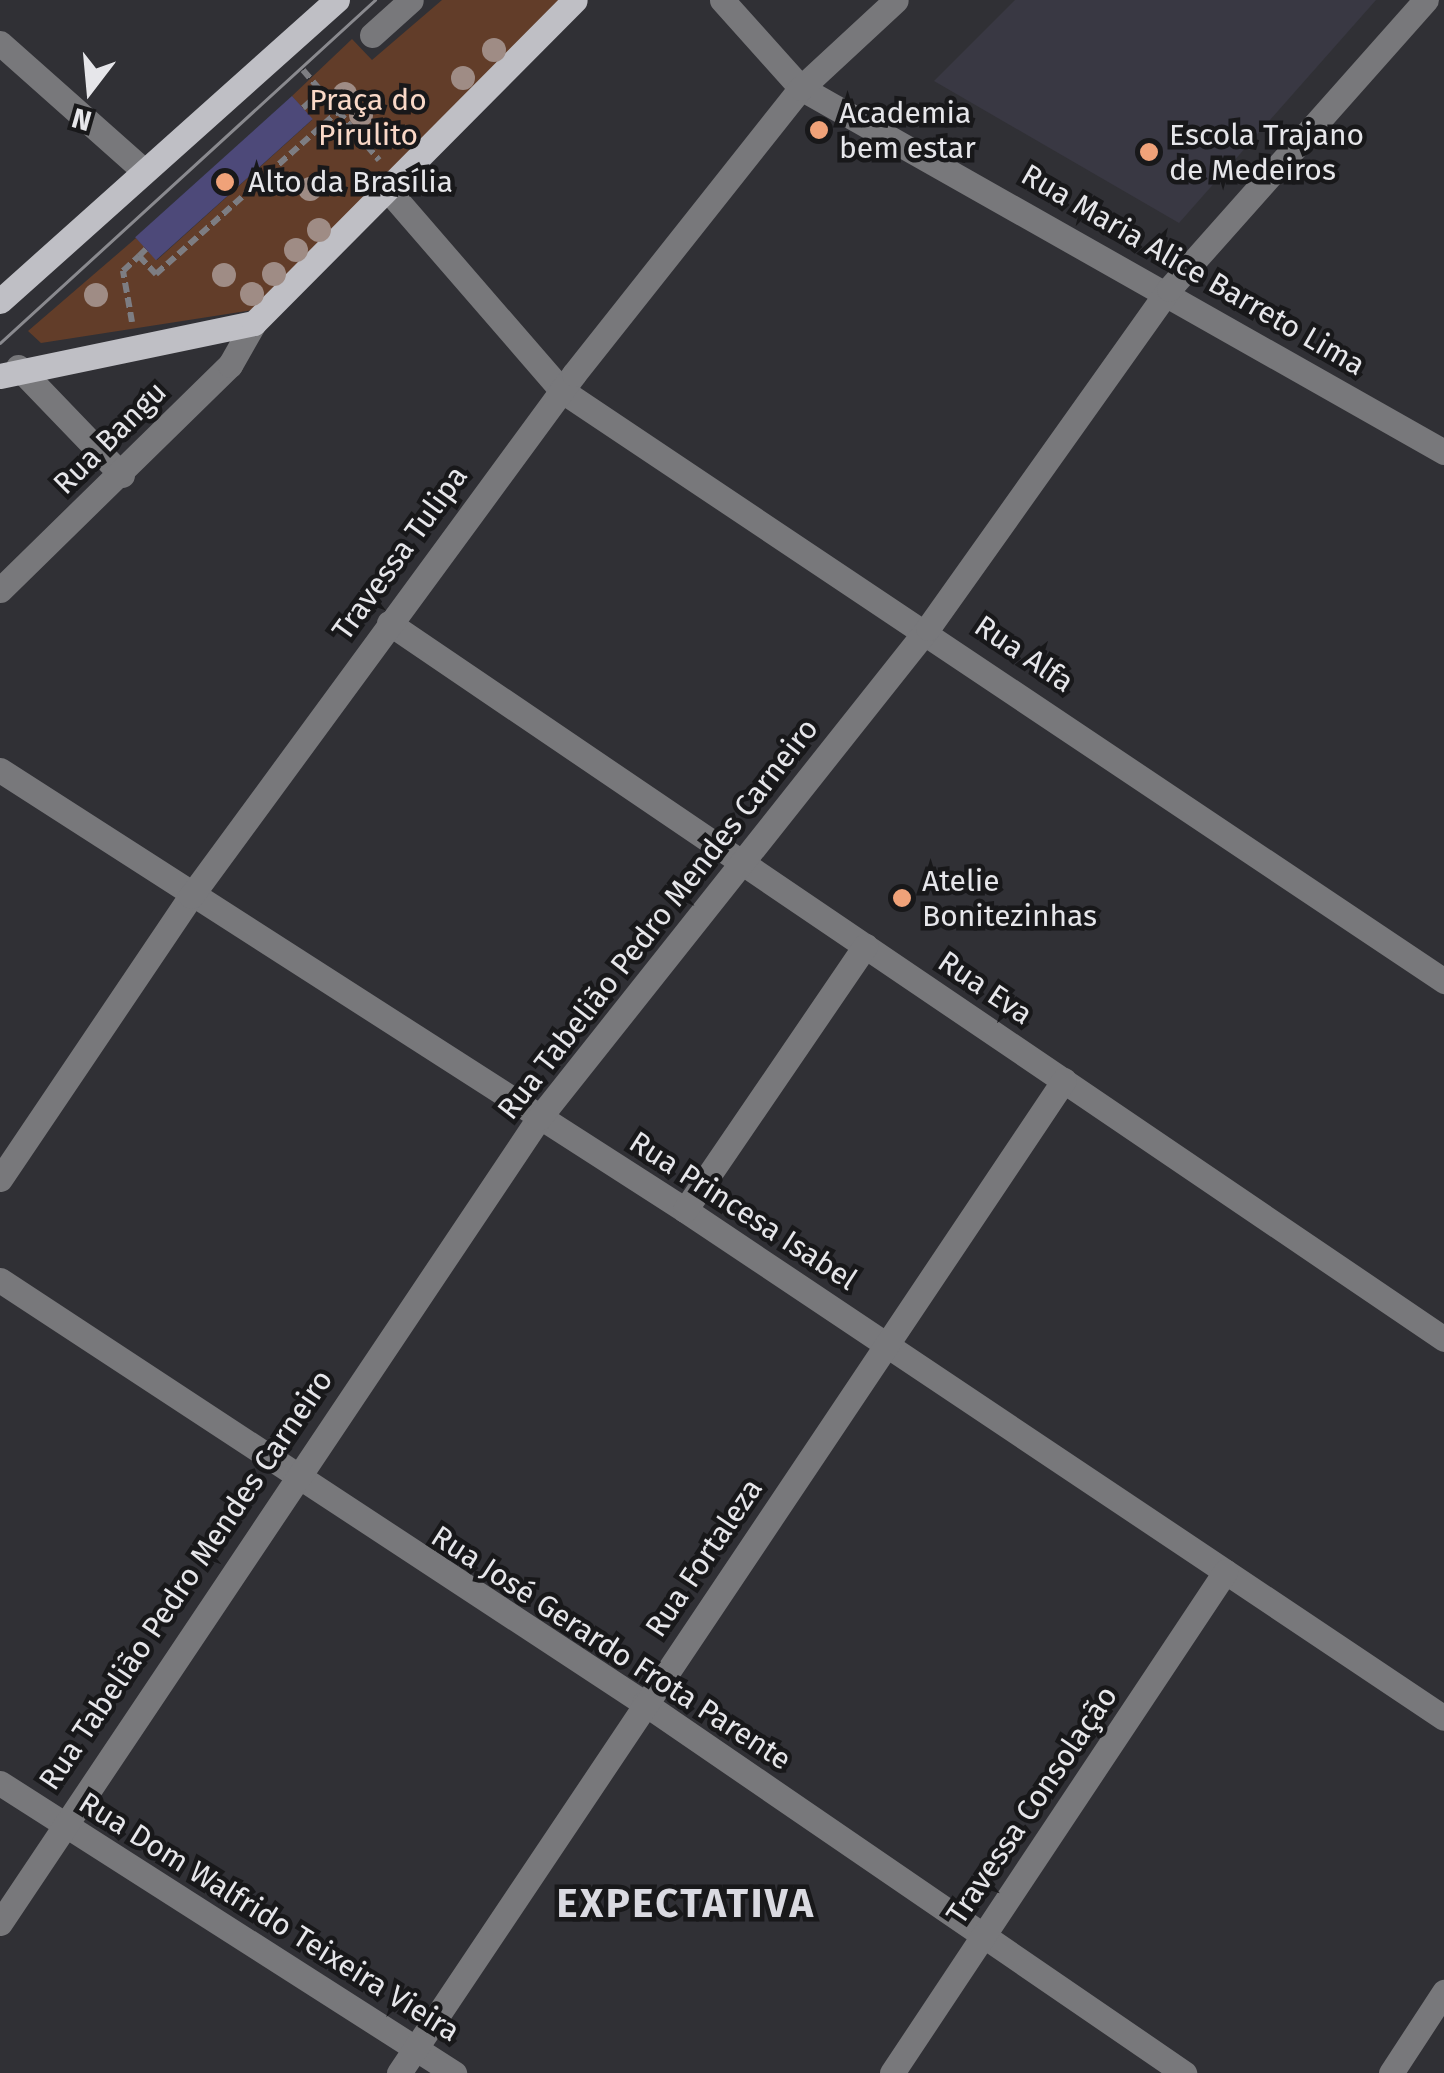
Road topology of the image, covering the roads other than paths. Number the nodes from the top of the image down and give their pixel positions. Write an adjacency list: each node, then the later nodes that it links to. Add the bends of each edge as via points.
1 (337, 0): 10 (main road)
2 (410, 0): 7 (street)
3 (575, 0): 11 (main road)
4 (722, 0): 9 (street, Rua Maria Alice Barreto Lima)
5 (896, 0): 9 (street, Travessa Tulipa)
6 (1426, 0): 12 (street, Rua Tabelião Pedro Mendes Carneiro)
7 (372, 35)
8 (0, 43): 10 (street)
9 (801, 88): 12 (street, Rua Maria Alice Barreto Lima); 16 (street, Travessa Tulipa)
10 (143, 170): 13 (main road)
11 (392, 186): 14 (main road); 16 (street, Rua Alfa)
12 (1169, 289): 17 (street, Rua Maria Alice Barreto Lima); 21 (street, Rua Tabelião Pedro Mendes Carneiro)
13 (0, 301)
14 (254, 323): 15 (main road); 18 (street, Rua Bangu, via 230,366)
15 (9, 372): 18 (street)
16 (561, 390): 20 (street, Travessa Tulipa); 21 (street, Rua Alfa)
17 (1444, 452)
18 (122, 474): 19 (street, Rua Bangu)
19 (0, 590)
20 (389, 623): 23 (street, Rua Eva); 24 (street, Travessa Tulipa)
21 (928, 628): 23 (street, Rua Tabelião Pedro Mendes Carneiro); 26 (street, Rua Alfa)
22 (0, 770): 24 (street, Rua Princesa Isabel)
23 (743, 864): 25 (street, Rua Eva); 28 (street, Rua Tabelião Pedro Mendes Carneiro)
24 (191, 896): 28 (street, Rua Princesa Isabel); 29 (street, Travessa Tulipa)
25 (865, 946): 27 (street, Rua Eva); 30 (street)
26 (1444, 982)
27 (1064, 1080): 32 (street, Rua Eva); 33 (street, Rua Fortaleza)
28 (539, 1118): 30 (street, Rua Princesa Isabel); 34 (street, Rua Tabelião Pedro Mendes Carneiro)
29 (0, 1179)
30 (685, 1210): 33 (street, Rua Princesa Isabel)
31 (0, 1280): 34 (street, Rua José Gerardo Frota Parente)
32 (1444, 1340)
33 (890, 1345): 35 (street, Rua Princesa Isabel); 36 (street, Rua Fortaleza)
34 (290, 1479): 36 (street, Rua José Gerardo Frota Parente); 39 (street, Rua Tabelião Pedro Mendes Carneiro)
35 (1225, 1572): 37 (street, Rua Princesa Isabel); 41 (street, Travessa Consolação)
36 (644, 1703): 41 (street, Rua José Gerardo Frota Parente); 43 (street, Rua Fortaleza)
37 (1444, 1718)
38 (0, 1783): 39 (street, Rua Dom Walfrido Teixeira Vieira)
39 (62, 1824): 40 (street, Rua Tabelião Pedro Mendes Carneiro); 43 (street, Rua Dom Walfrido Teixeira Vieira)
40 (0, 1923)
41 (982, 1938): 46 (street, Travessa Consolação); 47 (street, Rua José Gerardo Frota Parente)
42 (1444, 1992): 48 (street)
43 (416, 2048): 44 (street, Rua Fortaleza); 45 (street, Rua Dom Walfrido Teixeira Vieira)
44 (399, 2073)
45 (454, 2073)
46 (892, 2073)
47 (1184, 2073)
48 (1391, 2073)

